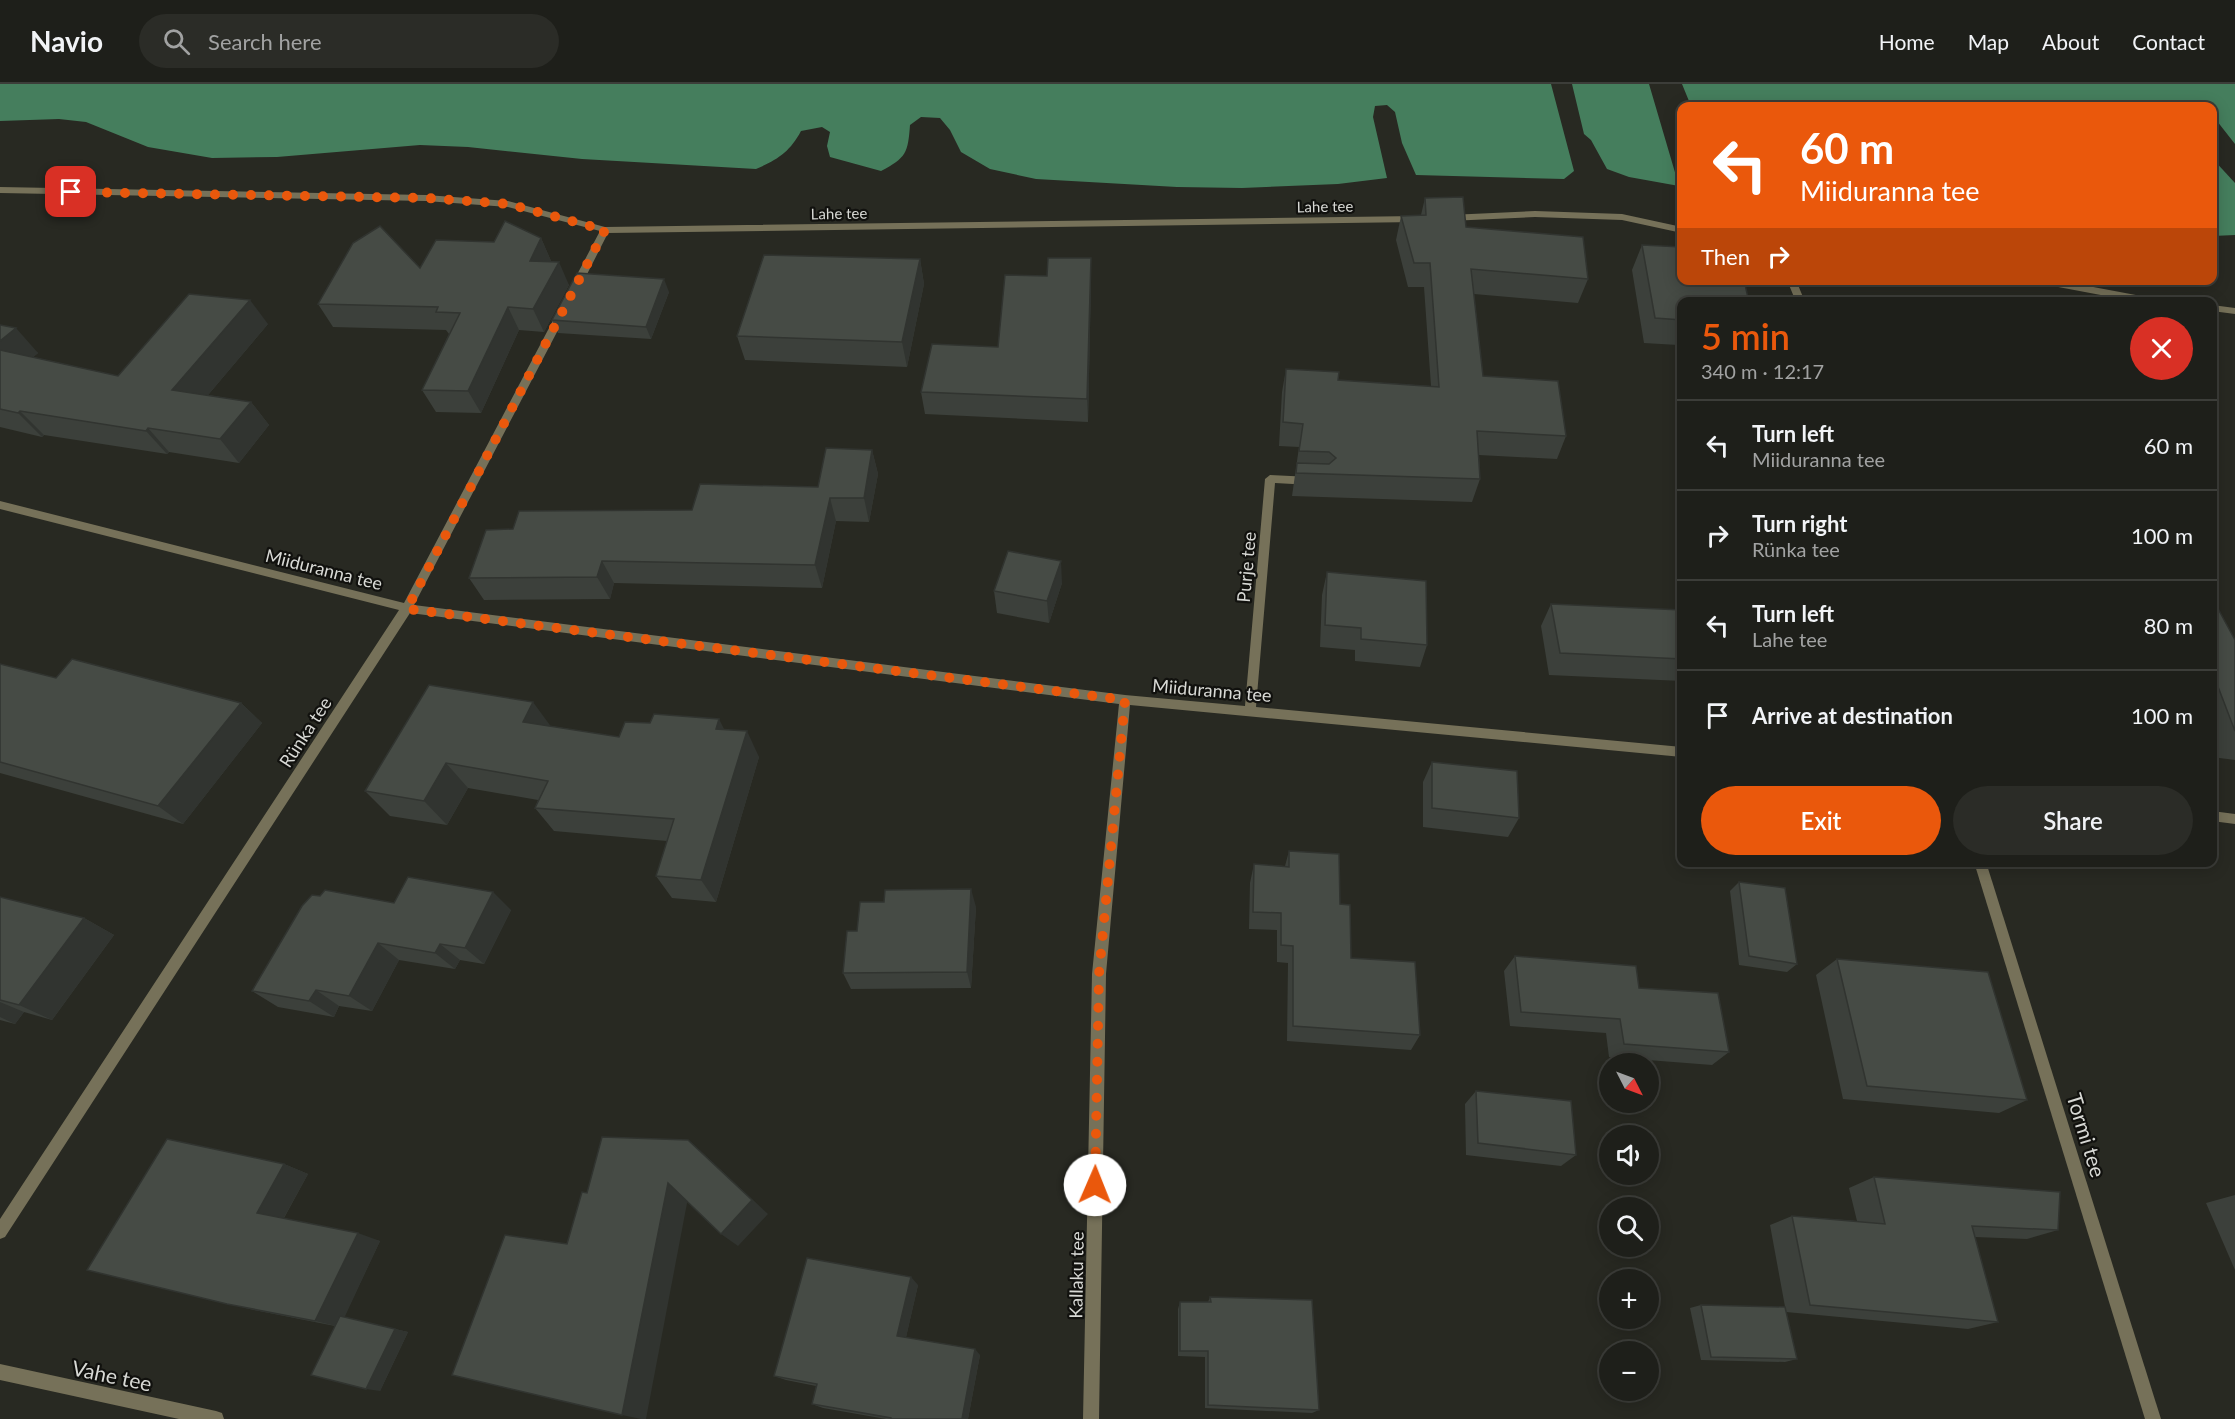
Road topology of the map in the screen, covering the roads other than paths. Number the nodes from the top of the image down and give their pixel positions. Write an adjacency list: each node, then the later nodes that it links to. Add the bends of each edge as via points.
1 (0, 190): 5 (street, Lahe tee, via 426,198 508,204)
2 (1430, 218): 5 (street, Lahe tee)
3 (1442, 218): 4 (street, via 1535,214 1622,217)
4 (1677, 229)
5 (605, 230): 12 (street, Rünka tee)
6 (2064, 285): 7 (street)
7 (2130, 297)
8 (2217, 309): 9 (street)
9 (2235, 311)
10 (1324, 481): 14 (street, Purje tee, via 1270,479)
11 (0, 505): 12 (street, Miiduranna tee)
12 (407, 609): 13 (street, Miiduranna tee); 19 (street, Rünka tee)
13 (1125, 700): 14 (street, Miiduranna tee); 22 (street, Kallaku tee, via 1099,974)
14 (1250, 712): 15 (street, Miiduranna tee)
15 (1677, 752)
16 (2217, 817): 17 (street)
17 (2235, 819)
18 (1982, 867): 23 (street, Tormi tee)
19 (0, 1232)
20 (0, 1372): 21 (street, Vahe tee)
21 (216, 1419)
22 (1091, 1419)
23 (2153, 1419)

